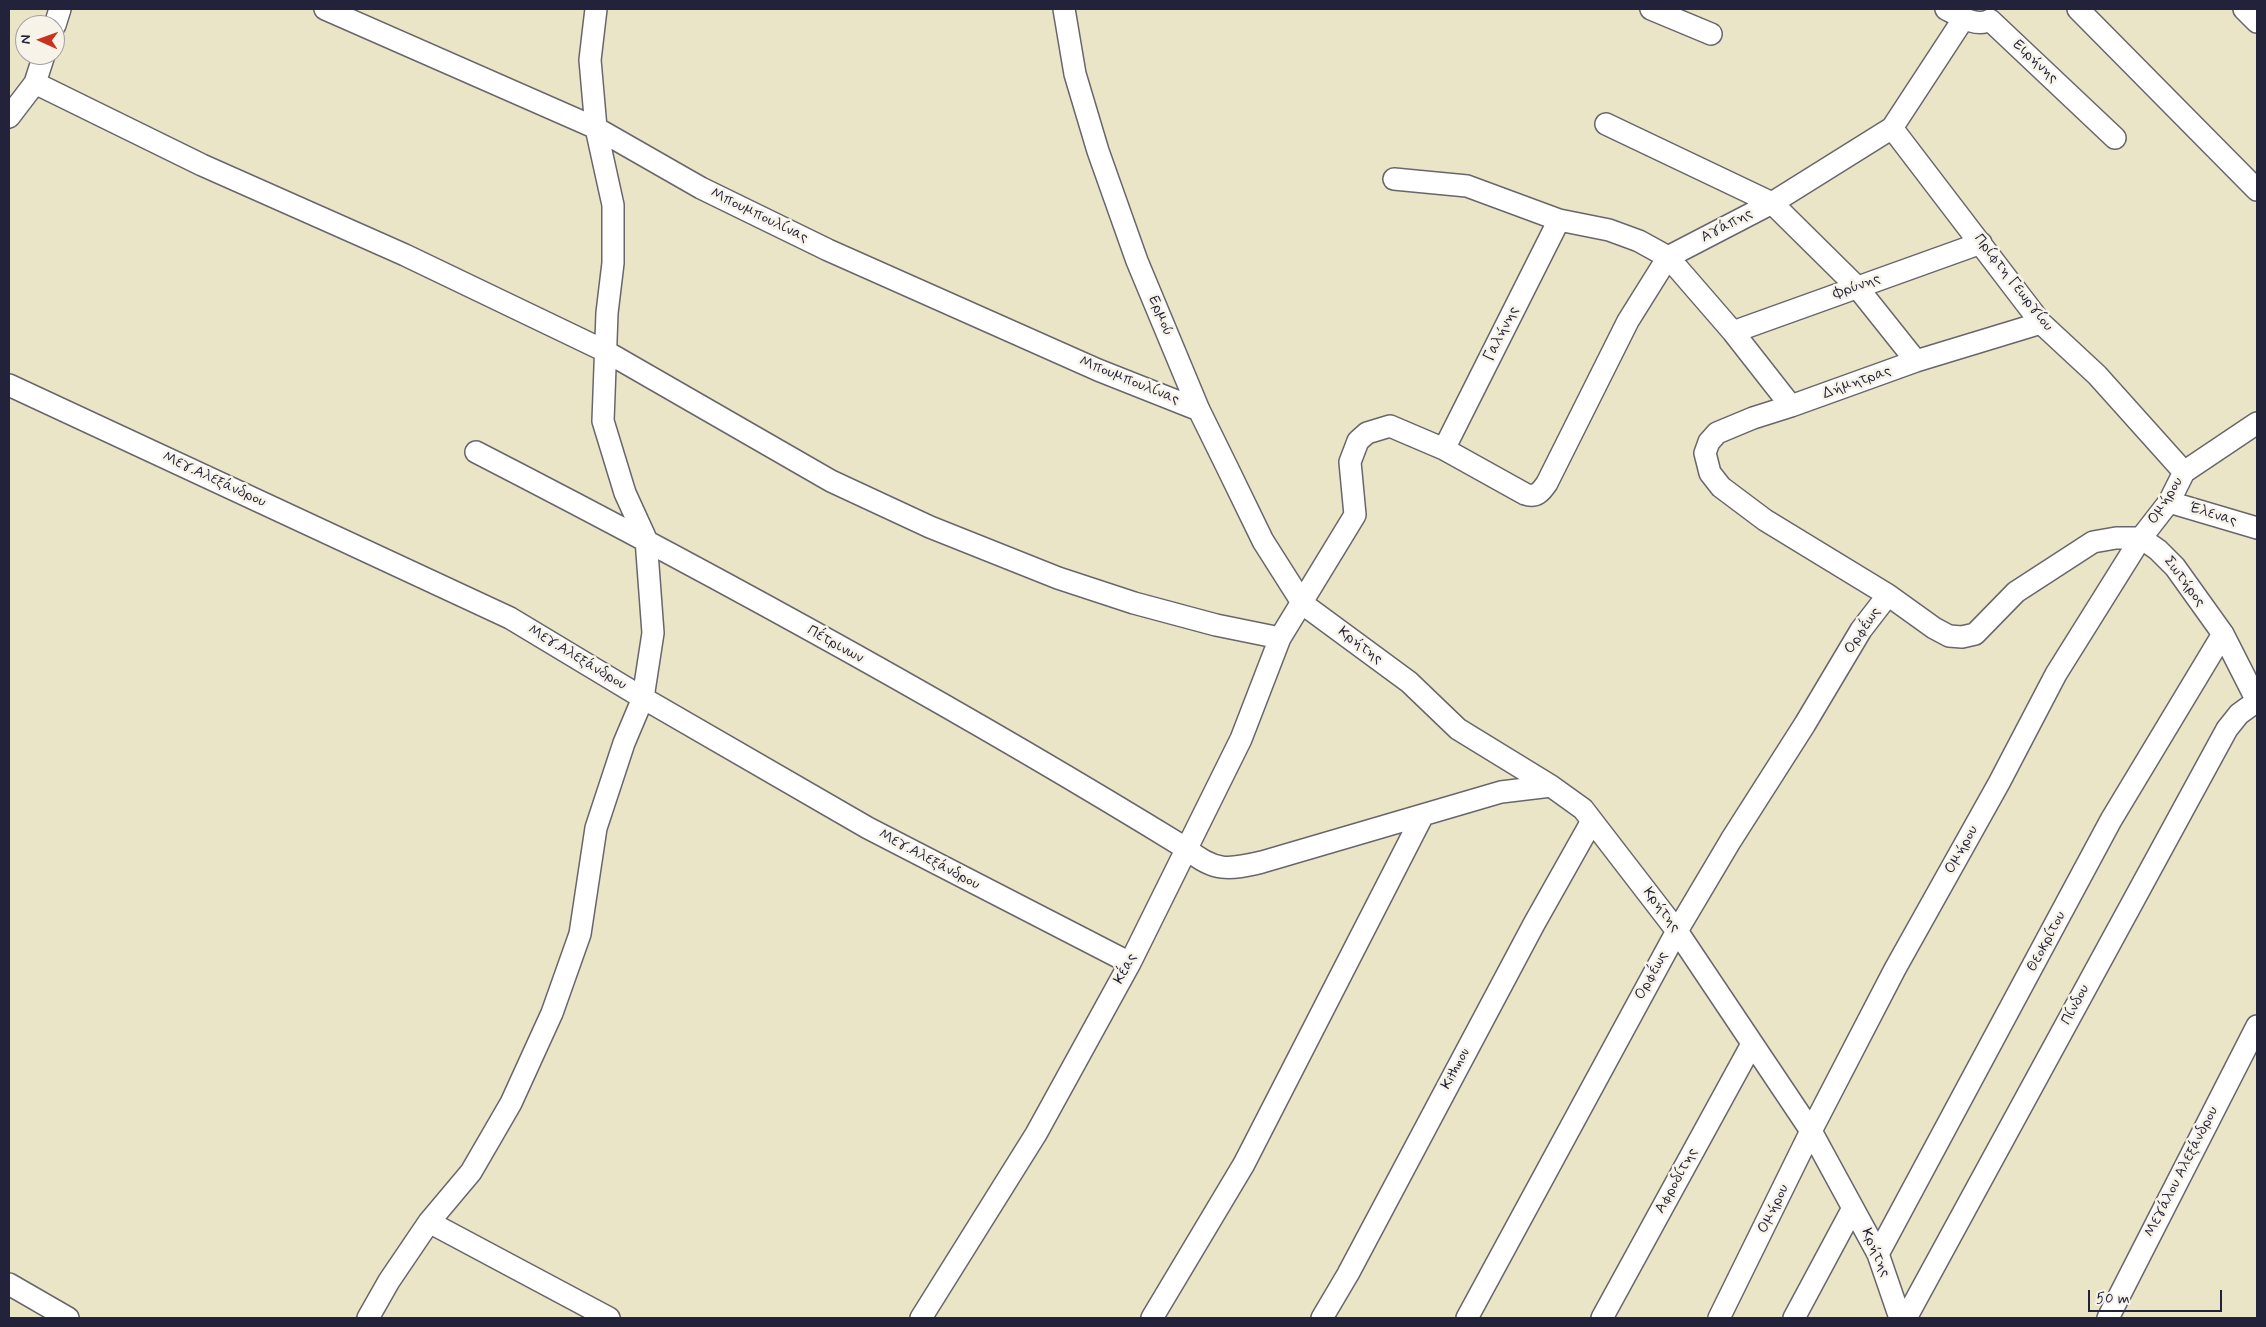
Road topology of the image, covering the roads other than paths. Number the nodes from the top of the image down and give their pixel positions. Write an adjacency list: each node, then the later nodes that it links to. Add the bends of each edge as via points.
1 (325, 9): 15 (street, Μπουμπουλίνας)
2 (596, 9): 15 (street, via 590,60)
3 (1064, 9): 31 (street, Ερμού, via 1075,74 1098,151 1137,261)
4 (1651, 9): 10 (street)
5 (2078, 9): 19 (street)
6 (2244, 9): 9 (street)
7 (1955, 14): 8 (street, Ειρήνης, via 1985,23); 16 (street, Αγάπης)
8 (1996, 14): 17 (street, Ειρήνης)
9 (2257, 22)
10 (1711, 34)
11 (41, 65): 12 (street)
12 (35, 83): 13 (street); 27 (street, via 202,165 405,255)
13 (9, 117)
14 (1606, 124): 20 (street)
15 (596, 128): 27 (street, via 613,205 614,263); 31 (street, Μπουμπουλίνας, via 702,188 828,250 1098,370)
16 (1892, 128): 20 (street, Αγάπης); 22 (street, Πρίφτη Γεωργίου)
17 (2115, 138)
18 (1394, 179): 21 (street, via 1467,186)
19 (2257, 190)
20 (1772, 202): 23 (street, Αγάπης); 24 (street)
21 (1559, 220): 23 (street, via 1639,240); 33 (street, Γαλήνης)
22 (1981, 243): 24 (street, Φρύνης); 25 (street, Πρίφτη Γεωργίου)
23 (1668, 257): 26 (street); 33 (street, Κέας, via 1628,321 1543,490 1535,496 1525,494)
24 (1856, 287): 26 (street, Φρύνης); 28 (street)
25 (2041, 323): 28 (street, Δήμητρας); 35 (street, Πρίφτη Γεωργίου, via 2097,376)
26 (1733, 332): 30 (street)
27 (605, 351): 39 (street, via 603,422 625,493); 43 (street, via 831,481 930,527 1058,578 1134,603)
28 (1916, 361): 30 (street, Δήμητρας)
29 (9, 385): 44 (street, Μεγ.Αλεξάνδρου, via 510,618)
30 (1791, 406): 40 (street, Δήμητρας, via 1717,433 1705,453 1710,473 1721,487 1765,520)
31 (1199, 410): 41 (street, Ερμού, via 1263,541)
32 (2257, 423): 35 (street, Ομήρου)
33 (1444, 449): 41 (street, Κέας, via 1390,426 1367,433 1358,441 1350,462 1356,515)
34 (476, 452): 39 (street, Πέτρινων)
35 (2184, 472): 36 (street, Ομήρου)
36 (2169, 502): 37 (street, Έλενας); 38 (street, Ομήρου)
37 (2257, 528)
38 (2141, 538): 40 (street, via 2093,542 2016,592 1975,634 1962,637 1949,636 1934,628); 42 (street, Σωτήρος, via 2175,567); 54 (street, Ομήρου, via 2056,674 1999,784 1895,969)
39 (646, 539): 44 (street, via 653,633); 49 (street, Πέτρινων, via 1056,768)
40 (1888, 595): 50 (street, Ορφέως, via 1861,630)
41 (1303, 604): 43 (street, Κέας); 46 (street, Κρήτης, via 1409,682 1458,729)
42 (2223, 634): 45 (street, Σωτήρος); 57 (street, Θεοκρίτου, via 2111,820)
43 (1280, 638): 49 (street, Κέας, via 1241,739)
44 (644, 698): 51 (street, Μεγ.Αλεξάνδρου, via 868,828); 56 (street, via 624,743 596,828 580,934 552,1014 511,1103 471,1172)
45 (2257, 701): 70 (street, Πίνδου, via 2239,714 2227,729)
46 (1551, 786): 47 (street, Πέτρινων, via 1501,792); 48 (street, Κρήτης, via 1583,810)
47 (1423, 815): 49 (street, Πέτρινων, via 1238,868 1221,868 1201,861); 63 (street, via 1244,1164)
48 (1592, 821): 50 (street, Κρήτης); 64 (street, Κithnou)
49 (1187, 849): 51 (street, Κέας)
50 (1677, 932): 53 (street, Κρήτης); 65 (street, Ορφέως)
51 (1130, 963): 62 (street, Κέας, via 1036,1134)
52 (2257, 1026): 71 (street, Μεγάλου Αλεξάνδρου)
53 (1752, 1044): 54 (street, Κρήτης); 66 (street, Αφροδίτης)
54 (1811, 1131): 55 (street, Κρήτης); 67 (street, Ομήρου)
55 (1853, 1208): 57 (street, Κρήτης); 68 (street)
56 (429, 1222): 60 (street); 61 (street)
57 (1878, 1254): 69 (street, Κρήτης)
58 (9, 1284): 59 (street)
59 (68, 1318)
60 (368, 1318)
61 (609, 1318)
62 (921, 1318)
63 (1152, 1318)
64 (1322, 1318)
65 (1468, 1318)
66 (1602, 1318)
67 (1719, 1318)
68 (1794, 1318)
69 (1900, 1318)
70 (1906, 1318)
71 (2108, 1318)

